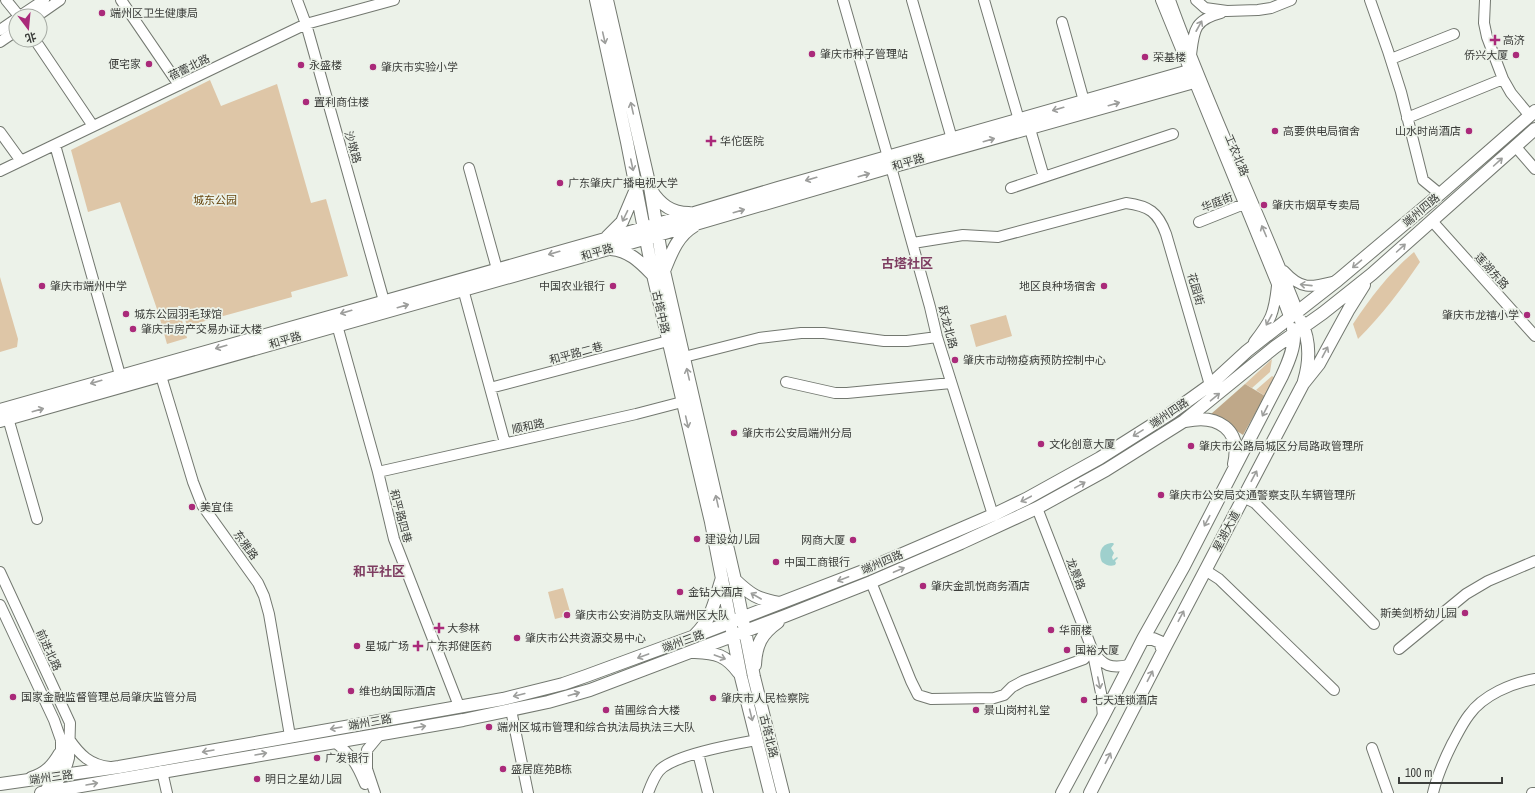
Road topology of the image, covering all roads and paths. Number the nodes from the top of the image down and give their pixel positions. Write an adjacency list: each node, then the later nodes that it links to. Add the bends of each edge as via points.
1 (6, 0): 18 (street)
2 (44, 0): 19 (street)
3 (60, 0): 20 (street)
4 (121, 0): 30 (street)
5 (298, 0): 23 (street, 沙墩路)
6 (394, 0): 23 (street, 蓓蕾北路)
7 (596, 0): 41 (main road, 古塔中路, one-way to 41)
8 (607, 0): 41 (main road, 古塔中路, one-way to 8)
9 (843, 0): 45 (street, 跃龙北路)
10 (912, 0): 40 (street)
11 (984, 0): 34 (street)
12 (1161, 0): 28 (street, 工农北路)
13 (1170, 0): 26 (street, 工农北路)
14 (1196, 0): 21 (street, via 1205,8)
15 (1291, 0): 21 (street, via 1271,8)
16 (1370, 0): 27 (street)
17 (1485, 0): 29 (street, via 1484,23 1487,38)
18 (13, 8)
19 (32, 8)
20 (48, 8)
21 (1226, 11): 26 (street, one-way to 21, via 1193,38 1202,20)
22 (1062, 22): 31 (street)
23 (306, 24): 30 (street, 蓓蕾北路); 70 (street, 沙墩路)
24 (1454, 34): 27 (street)
25 (40, 48): 35 (street)
26 (1191, 57): 62 (street, 工农北路, one-way to 26)
27 (1391, 59): 33 (street)
28 (1192, 77): 31 (main road, 和平路); 36 (main road, 和平路, one-way to 28); 54 (street, 工农北路)
29 (1503, 78): 32 (street, via 1512,94); 33 (street)
30 (179, 85): 35 (street, 蓓蕾北路)
31 (1084, 101): 34 (main road, 和平路, one-way to 34)
32 (1532, 113): 53 (main road, 端州四路)
33 (1407, 118): 53 (street, via 1423,180)
34 (1019, 120): 40 (main road, 和平路)
35 (93, 126): 42 (street, 蓓蕾北路)
36 (1030, 129): 45 (main road, 和平路, one-way to 36); 49 (street)
37 (1535, 129): 43 (main road, 端州四路)
38 (0, 132): 44 (street)
39 (1173, 134): 49 (street)
40 (952, 139): 45 (main road, 和平路)
41 (633, 140): 50 (main road, 古塔中路); 51 (main road, 古塔中路, one-way to 51)
42 (55, 145): 44 (street, 蓓蕾北路); 83 (street)
43 (1515, 146): 47 (street); 56 (main road, 端州四路, one-way to 43)
44 (20, 162): 48 (street, 蓓蕾北路)
45 (889, 162): 55 (main road, 和平路); 60 (street, 跃龙北路)
46 (469, 168): 63 (street)
47 (1535, 169)
48 (0, 171)
49 (1044, 177): 52 (street)
50 (650, 187): 55 (main road, via 667,208); 58 (main road, 古塔中路)
51 (637, 188): 59 (main road, 古塔中路); 61 (main road, one-way to 61, via 622,222)
52 (1011, 188)
53 (1440, 194): 66 (main road, 端州四路, one-way to 66)
54 (1244, 204): 57 (street, 华庭街); 67 (street, 工农北路)
55 (700, 217): 58 (main road, 和平路); 64 (main road, via 682,235)
56 (1432, 221): 65 (main road, 端州四路, one-way to 56); 74 (street, 莲湖东路)
57 (1199, 222)
58 (657, 230): 59 (main road, 和平路); 64 (main road, 古塔中路)
59 (645, 233): 61 (main road, 和平路); 64 (main road, 古塔中路)
60 (913, 243): 75 (street, 跃龙北路); 87 (street, 花园街, via 963,235 998,237 1126,203 1146,207 1157,216 1166,234)
61 (606, 244): 63 (main road, 和平路, one-way to 63); 64 (main road, via 632,255); 68 (main road, 和平路)
62 (1280, 267): 66 (street, one-way to 62, via 1303,286 1297,284); 71 (street, 工农北路)
63 (497, 269): 70 (main road, 和平路)
64 (659, 273): 76 (main road, 古塔中路); 78 (main road, 古塔中路)
65 (1372, 274): 69 (main road, 端州四路); 84 (main road, 星湖大道, one-way to 65, via 1319,364 1349,309)
66 (1338, 280): 69 (main road); 71 (main road, 端州四路)
67 (1277, 284): 71 (street, 工农北路); 77 (street, one-way to 77, via 1269,323)
68 (463, 289): 72 (main road, 和平路, one-way to 68); 88 (street)
69 (1349, 293): 73 (main road, 端州四路)
70 (384, 301): 83 (main road, 和平路, one-way to 83)
71 (1294, 316): 73 (main road, 星湖大道); 77 (main road, 端州四路)
72 (336, 325): 81 (main road, 和平路); 93 (street, 和平路四巷)
73 (1299, 330): 80 (main road, 星湖大道); 82 (main road, 端州四路); 84 (main road, via 1308,355)
74 (1535, 336)
75 (937, 337): 78 (street, via 884,341 824,333 789,334 759,338); 86 (street, 跃龙北路)
76 (668, 341): 88 (street, 和平路二巷); 89 (main road, 古塔中路)
77 (1247, 351): 79 (main road, 端州四路)
78 (684, 357): 99 (main road, 古塔中路, one-way to 78)
79 (1230, 367): 82 (main road); 87 (main road, 端州四路)
80 (1286, 369): 84 (main road, via 1296,363 1302,365); 94 (main road, 星湖大道, one-way to 94)
81 (161, 376): 83 (main road, 和平路); 133 (street, 东雅路, via 202,504 258,583 264,596)
82 (1239, 377): 91 (main road, 端州四路, one-way to 82)
83 (122, 380): 90 (main road, 和平路)
84 (1304, 380): 95 (main road, 星湖大道, one-way to 84)
85 (786, 382): 86 (street, via 835,393)
86 (951, 383): 97 (street, 跃龙北路)
87 (1210, 385): 97 (main road, 端州四路, one-way to 97, via 1100,458)
88 (490, 388): 92 (street)
89 (682, 402): 92 (street, 顺和路); 99 (main road, 古塔中路, one-way to 99)
90 (3, 416): 98 (street)
91 (1184, 421): 94 (main road, via 1202,418 1218,423 1228,431 1236,448); 96 (main road, 端州四路, one-way to 91, via 1106,470)
92 (505, 443): 93 (street, 顺和路)
93 (378, 472): 129 (street, 和平路四巷, via 394,539)
94 (1232, 474): 119 (main road, 星湖大道, one-way to 119)
95 (1244, 497): 103 (main road, 星湖大道); 115 (street, via 1255,503)
96 (1037, 508): 102 (main road, 端州四路); 120 (street, 龙景路)
97 (993, 515): 100 (main road, 端州四路)
98 (37, 519)
99 (716, 521): 105 (main road, 古塔中路); 106 (main road, 古塔中路)
100 (910, 550): 102 (main road); 109 (main road, 端州四路, one-way to 109)
101 (1535, 561): 121 (street, via 1488,581 1466,594)
102 (916, 563): 107 (main road, 端州四路, one-way to 102)
103 (1205, 570): 122 (main road, 星湖大道, one-way to 103); 128 (street, via 1219,579)
104 (0, 572): 134 (street, 前进北路, via 70,723)
105 (722, 577): 114 (main road, 古塔中路); 118 (main road, via 712,613 705,625)
106 (735, 580): 109 (main road, one-way to 106, via 754,596); 113 (main road, 古塔中路)
107 (871, 582): 111 (main road, 端州四路); 120 (street, via 911,681 918,694 931,698 994,698 1004,695 1023,681 1084,659)
108 (0, 586): 134 (street, 前进北路, via 66,727)
109 (780, 603): 113 (main road, 端州四路)
110 (0, 605): 137 (street, 前进北路, via 54,720)
111 (785, 616): 116 (main road, 端州四路); 126 (main road, via 768,628 759,641)
112 (0, 618): 137 (street)
113 (742, 618): 114 (main road, 端州三路); 116 (main road, 古塔中路)
114 (731, 622): 117 (main road, 古塔中路); 118 (main road, 端州三路)
115 (1374, 624)
116 (745, 631): 117 (main road, 端州三路); 126 (main road, 古塔北路)
117 (733, 636): 123 (main road, 端州三路); 125 (main road, 古塔北路)
118 (692, 637): 129 (main road, 端州三路, one-way to 129, via 562,684 503,699)
119 (1143, 639): 122 (main road, via 1160,642); 124 (main road, 星湖大道)
120 (1092, 649): 124 (street, via 1106,665); 131 (street, one-way to 131)
121 (1399, 649)
122 (1163, 651): 156 (main road, 星湖大道, one-way to 122)
123 (690, 652): 125 (main road, one-way to 125, via 714,654 729,660); 130 (main road, 端州三路, one-way to 123, via 590,690)
124 (1129, 665): 131 (main road, 星湖大道)
125 (741, 677): 135 (main road, 古塔北路, one-way to 135)
126 (754, 677): 154 (main road, 古塔北路)
127 (1535, 679): 158 (street, via 1502,690 1469,714 1437,776)
128 (1334, 690)
129 (459, 706): 133 (main road, 端州三路, one-way to 133)
130 (511, 710): 132 (main road, 端州三路, one-way to 130); 150 (street)
131 (1103, 717): 155 (main road, 星湖大道)
132 (382, 734): 136 (main road, 端州三路); 149 (street, via 367,750 367,769)
133 (290, 736): 140 (main road, 端州三路, one-way to 140)
134 (69, 739): 141 (street, via 87,760 95,764); 143 (street, 前进北路, via 69,758)
135 (757, 740): 139 (street); 153 (main road, 古塔北路)
136 (335, 742): 140 (main road, 端州三路, one-way to 136); 148 (street, via 349,753)
137 (61, 747): 143 (street, 前进北路); 144 (street, via 54,762 46,770)
138 (1372, 748): 157 (street)
139 (698, 754): 151 (street, via 676,760 659,770); 152 (street)
140 (191, 760): 141 (main road, 端州三路); 142 (main road, 端州三路)
141 (119, 767): 143 (main road, 端州三路)
142 (162, 771): 145 (main road, 端州三路, one-way to 142); 147 (street)
143 (58, 776): 144 (main road, 端州三路); 145 (street, 前进北路)
144 (5, 786)
145 (47, 792)
146 (1535, 792): 159 (street)
147 (167, 793)
148 (369, 793)
149 (375, 793)
150 (528, 793)
151 (648, 793)
152 (708, 793)
153 (770, 793)
154 (783, 793)
155 (1062, 793)
156 (1090, 793)
157 (1388, 793)
158 (1433, 793)
159 (1532, 793)

